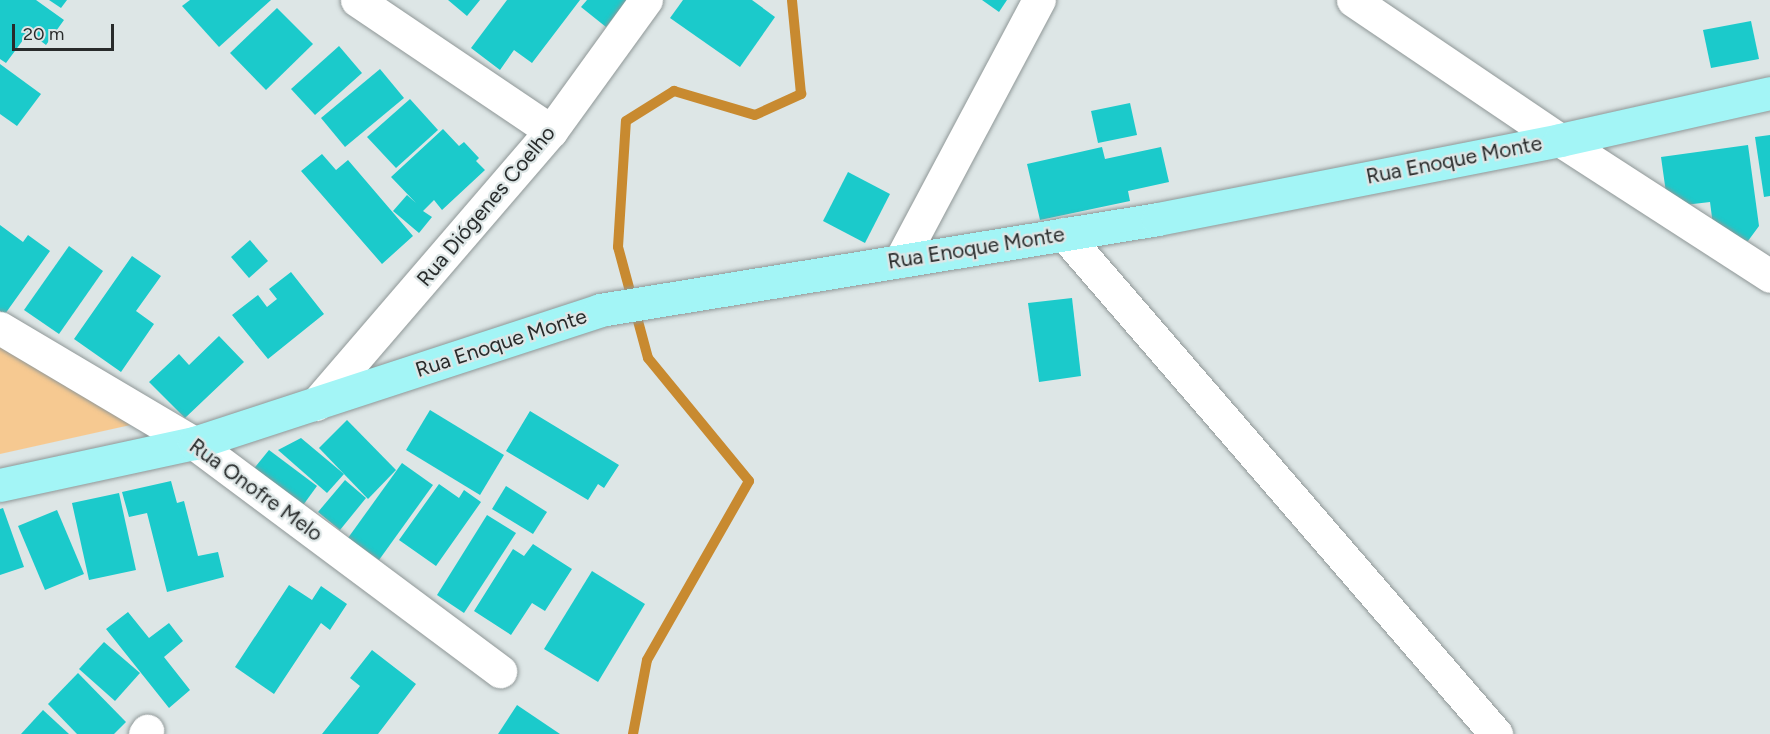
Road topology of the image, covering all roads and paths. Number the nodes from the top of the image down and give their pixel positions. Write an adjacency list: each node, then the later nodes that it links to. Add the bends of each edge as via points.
1 (357, 0): 6 (street)
2 (645, 0): 6 (street, Rua Diógenes Coelho)
3 (1040, 0): 9 (street)
4 (1353, 0): 7 (street)
5 (1770, 93): 7 (main road, Rua Enoque Monte)
6 (551, 131): 12 (street, Rua Diógenes Coelho)
7 (1560, 140): 8 (main road, Rua Enoque Monte); 10 (street)
8 (1064, 234): 9 (main road, Rua Enoque Monte); 16 (street)
9 (900, 261): 12 (main road, Rua Enoque Monte, via 600,310)
10 (1770, 276)
11 (0, 328): 13 (street, Rua Onofre Melo)
12 (316, 404): 13 (main road, Rua Enoque Monte)
13 (194, 443): 14 (main road, Rua Enoque Monte); 15 (street, Rua Onofre Melo)
14 (0, 485)
15 (500, 671)
16 (1496, 734)

